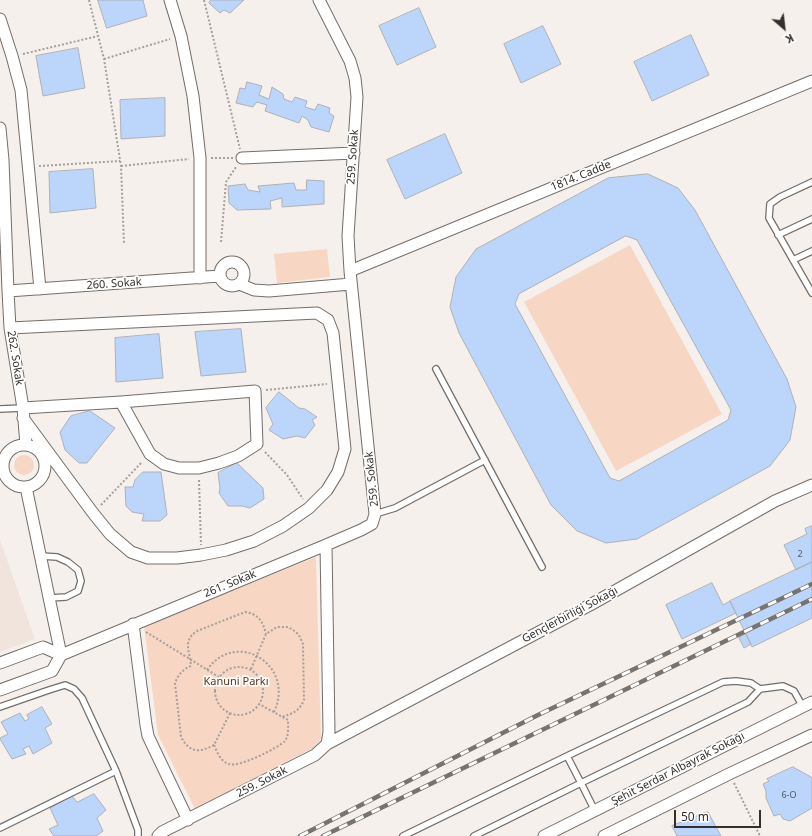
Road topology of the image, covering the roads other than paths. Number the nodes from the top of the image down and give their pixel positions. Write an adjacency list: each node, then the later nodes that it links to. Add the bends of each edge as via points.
1 (170, 0): 16 (street, via 181,36 193,96 200,158)
2 (319, 0): 6 (street, 259. Sokak, via 356,78)
3 (0, 19): 20 (street, via 21,90)
4 (812, 81): 13 (street, 1814. Cadde)
5 (0, 128): 14 (street, 262. Sokak, via 3,160)
6 (354, 153): 7 (street); 13 (street, 259. Sokak, via 348,236)
7 (242, 158)
8 (812, 182): 10 (lane, via 770,204 769,218)
9 (812, 219): 10 (lane)
10 (778, 235): 12 (lane)
11 (812, 251): 12 (lane)
12 (793, 260): 19 (lane)
13 (350, 271): 18 (street, 259. Sokak)
14 (4, 274): 21 (street, 262. Sokak)
15 (220, 276): 16 (street, 260. Sokak); 17 (street, via 227,285); 17 (street, via 227,263 235,262 241,266 244,274)
16 (200, 278): 20 (street, 260. Sokak)
17 (239, 284): 18 (street, via 254,290 269,291)
18 (351, 284): 33 (street, 259. Sokak)
19 (810, 284): 22 (lane)
20 (40, 289): 21 (street, 260. Sokak)
21 (8, 291): 23 (street, 262. Sokak)
22 (812, 293)
23 (10, 328): 27 (street, 262. Sokak); 27 (street, via 317,313 328,320 333,333 345,450 338,472 327,490 309,508 283,526 254,541 226,550 177,558 148,558 131,552 110,534)
24 (436, 368): 29 (lane)
25 (121, 402): 25 (street, via 255,391 257,444 238,456 199,468 179,468 164,464 150,454); 27 (street)
26 (0, 409): 27 (lane)
27 (23, 413): 28 (street, 262. Sokak)
28 (26, 445): 30 (street, via 13,448); 32 (street, via 42,456 45,469 39,481)
29 (485, 460): 33 (lane, via 395,508); 36 (lane)
30 (2, 461): 32 (street, via 3,473 7,479 19,487)
31 (812, 486): 46 (street, Gençlerbirliği Sokağı, via 775,501 590,605)
32 (26, 487): 35 (street)
33 (376, 514): 34 (street, 259. Sokak, via 372,524)
34 (326, 545): 38 (street, 261. Sokak); 46 (street, via 330,732)
35 (41, 556): 37 (street); 37 (lane, via 57,557 68,562 78,570 81,581 78,591 66,597)
36 (542, 567)
37 (49, 598): 39 (street)
38 (134, 624): 39 (street, 261. Sokak); 51 (street, via 148,736)
39 (61, 655): 40 (street, via 43,647); 42 (street, via 52,670)
40 (0, 663)
41 (760, 689): 43 (lane, via 783,686 794,691); 47 (lane, via 751,683 723,682); 49 (lane, via 748,702)
42 (0, 690)
43 (807, 704): 50 (street, Şehit Serdar Albayrak Sokağı)
44 (0, 707): 48 (lane, via 65,685 74,689 82,698)
45 (812, 736): 58 (street)
46 (327, 744): 51 (street, 259. Sokak, via 315,755)
47 (566, 756): 49 (lane); 55 (lane)
48 (116, 771): 52 (lane); 53 (lane)
49 (581, 783): 50 (lane); 56 (lane)
50 (595, 810): 57 (street, Şehit Serdar Albayrak Sokağı)
51 (188, 820): 54 (street, 259. Sokak)
52 (0, 828)
53 (138, 836)
54 (158, 836)
55 (403, 836)
56 (474, 836)
57 (544, 836)
58 (604, 836)

